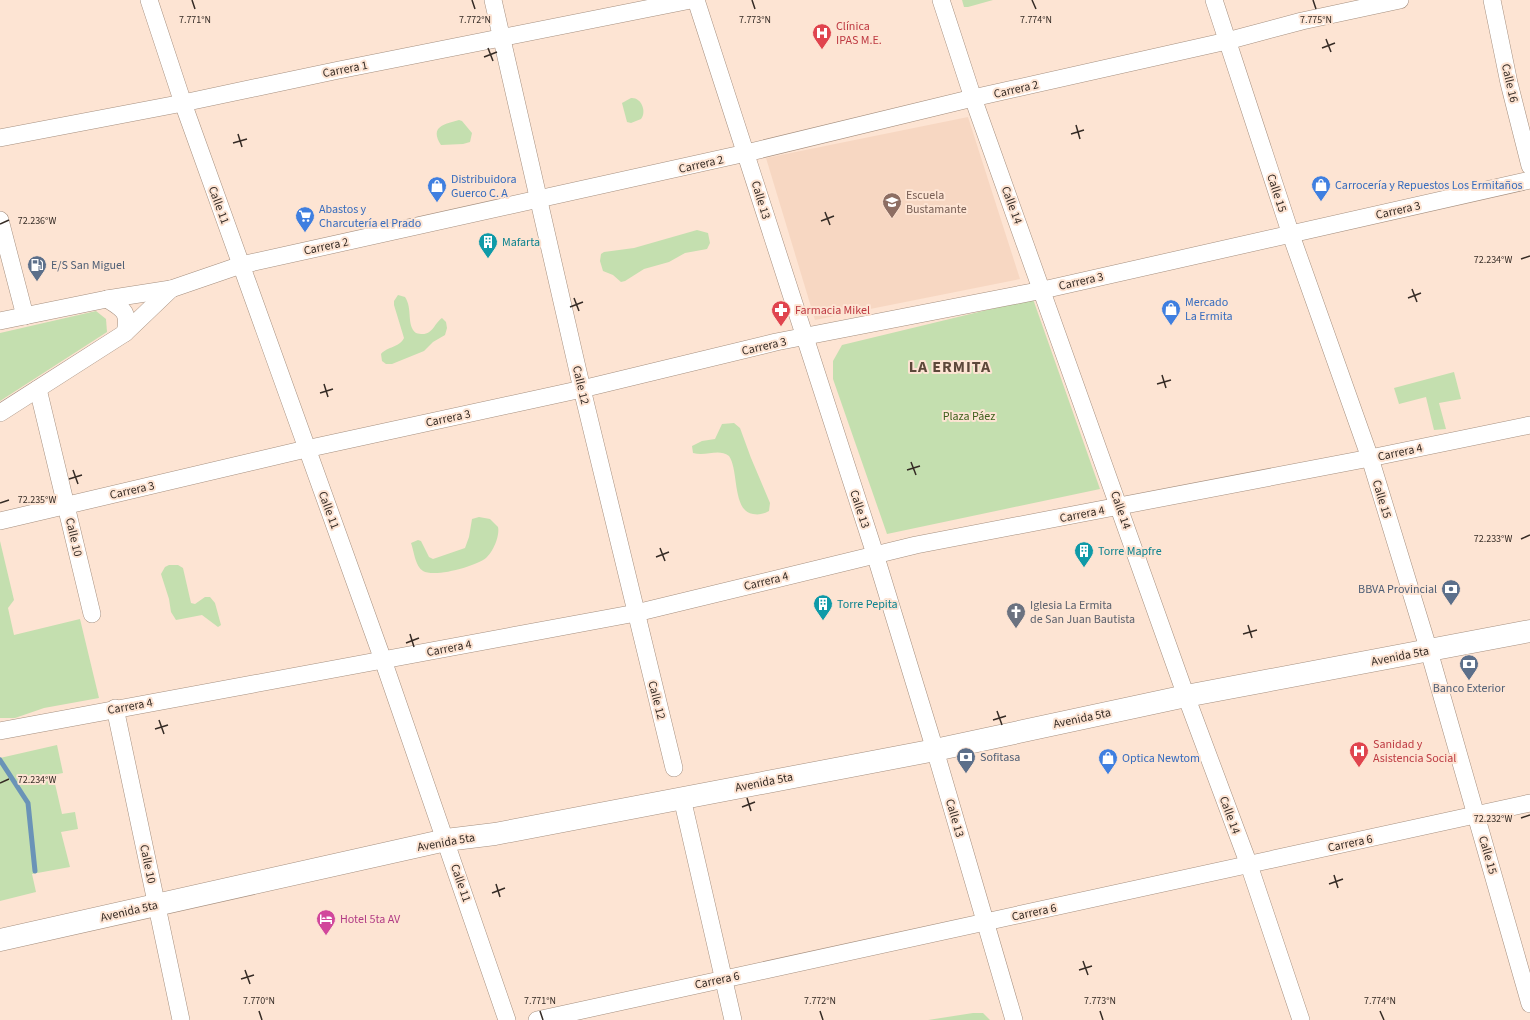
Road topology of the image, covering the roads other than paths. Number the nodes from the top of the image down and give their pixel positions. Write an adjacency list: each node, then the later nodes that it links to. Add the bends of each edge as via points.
1 (149, 0): 12 (street, Calle 11)
2 (492, 0): 9 (street, Calle 12)
3 (691, 0): 9 (street, Carrera 1)
4 (696, 0): 14 (street, Calle 13)
5 (941, 0): 11 (street, Calle 14)
6 (1214, 0): 10 (street, Calle 15)
7 (1400, 0): 10 (street, Carrera 2, via 1302,21)
8 (1492, 0): 15 (street, Calle 16)
9 (501, 38): 12 (street, Carrera 1); 17 (street, Calle 12)
10 (1227, 41): 11 (street, Carrera 2); 19 (street, Calle 15)
11 (973, 98): 14 (street, Carrera 2); 22 (street, Calle 14)
12 (183, 103): 13 (street, Carrera 1); 20 (street, Calle 11)
13 (0, 138)
14 (746, 153): 17 (street, Carrera 2); 27 (street, Calle 13)
15 (1530, 166)
16 (1530, 180): 19 (street, Carrera 3)
17 (538, 200): 20 (street, Carrera 2); 29 (street, Calle 12)
18 (0, 220): 24 (street)
19 (1291, 234): 22 (street, Carrera 3); 33 (street, Calle 15)
20 (241, 264): 21 (street, Carrera 2); 32 (street, Calle 11)
21 (171, 289): 23 (street, Carrera 2); 26 (street)
22 (1043, 290): 27 (street, Carrera 3); 35 (street, Calle 14)
23 (107, 299): 24 (street, Carrera 2); 26 (street, via 122,309 126,315)
24 (25, 316): 25 (street, Carrera 2)
25 (0, 321)
26 (125, 333): 28 (street)
27 (803, 337): 29 (street, Carrera 3); 37 (street, Calle 13)
28 (38, 389): 30 (street); 34 (street, Calle 10)
29 (582, 389): 32 (street, Carrera 3); 38 (street, Calle 12)
30 (0, 413)
31 (1530, 425): 33 (street, Carrera 4)
32 (306, 449): 34 (street, Carrera 3); 42 (street, Calle 11)
33 (1370, 458): 35 (street, Carrera 4); 41 (street, Calle 15)
34 (66, 505): 36 (street, Carrera 3); 39 (street, Calle 10)
35 (1120, 506): 37 (street, Carrera 4); 43 (street, Calle 14)
36 (0, 521)
37 (875, 554): 38 (street, Carrera 4); 46 (street, Calle 13)
38 (636, 613): 42 (street, Carrera 4); 47 (street, Calle 12)
39 (92, 614)
40 (1530, 631): 41 (street, Avenida 5ta)
41 (1429, 651): 43 (street, Avenida 5ta); 50 (street, Calle 15)
42 (383, 660): 44 (street, Carrera 4); 51 (street, Calle 11)
43 (1186, 696): 46 (street, Avenida 5ta); 52 (street, Calle 14)
44 (115, 708): 45 (street, Carrera 4); 53 (street, Calle 10)
45 (0, 731)
46 (935, 750): 48 (street, Avenida 5ta); 54 (street, Calle 13)
47 (674, 768)
48 (682, 798): 51 (street, Avenida 5ta, via 495,834); 56 (street)
49 (1530, 803): 50 (street, Carrera 6)
50 (1477, 816): 52 (street, Carrera 6); 57 (street, Calle 15)
51 (446, 840): 53 (street, Avenida 5ta); 59 (street, Calle 11)
52 (1248, 865): 54 (street, Carrera 6); 63 (street, Calle 14)
53 (157, 904): 55 (street, Avenida 5ta); 58 (street, Calle 10)
54 (985, 922): 56 (street, Carrera 6); 62 (street, Calle 13)
55 (0, 940)
56 (722, 978): 60 (street, Carrera 6); 61 (street)
57 (1530, 1004)
58 (181, 1020)
59 (507, 1020)
60 (537, 1020)
61 (733, 1020)
62 (1014, 1020)
63 (1301, 1020)

